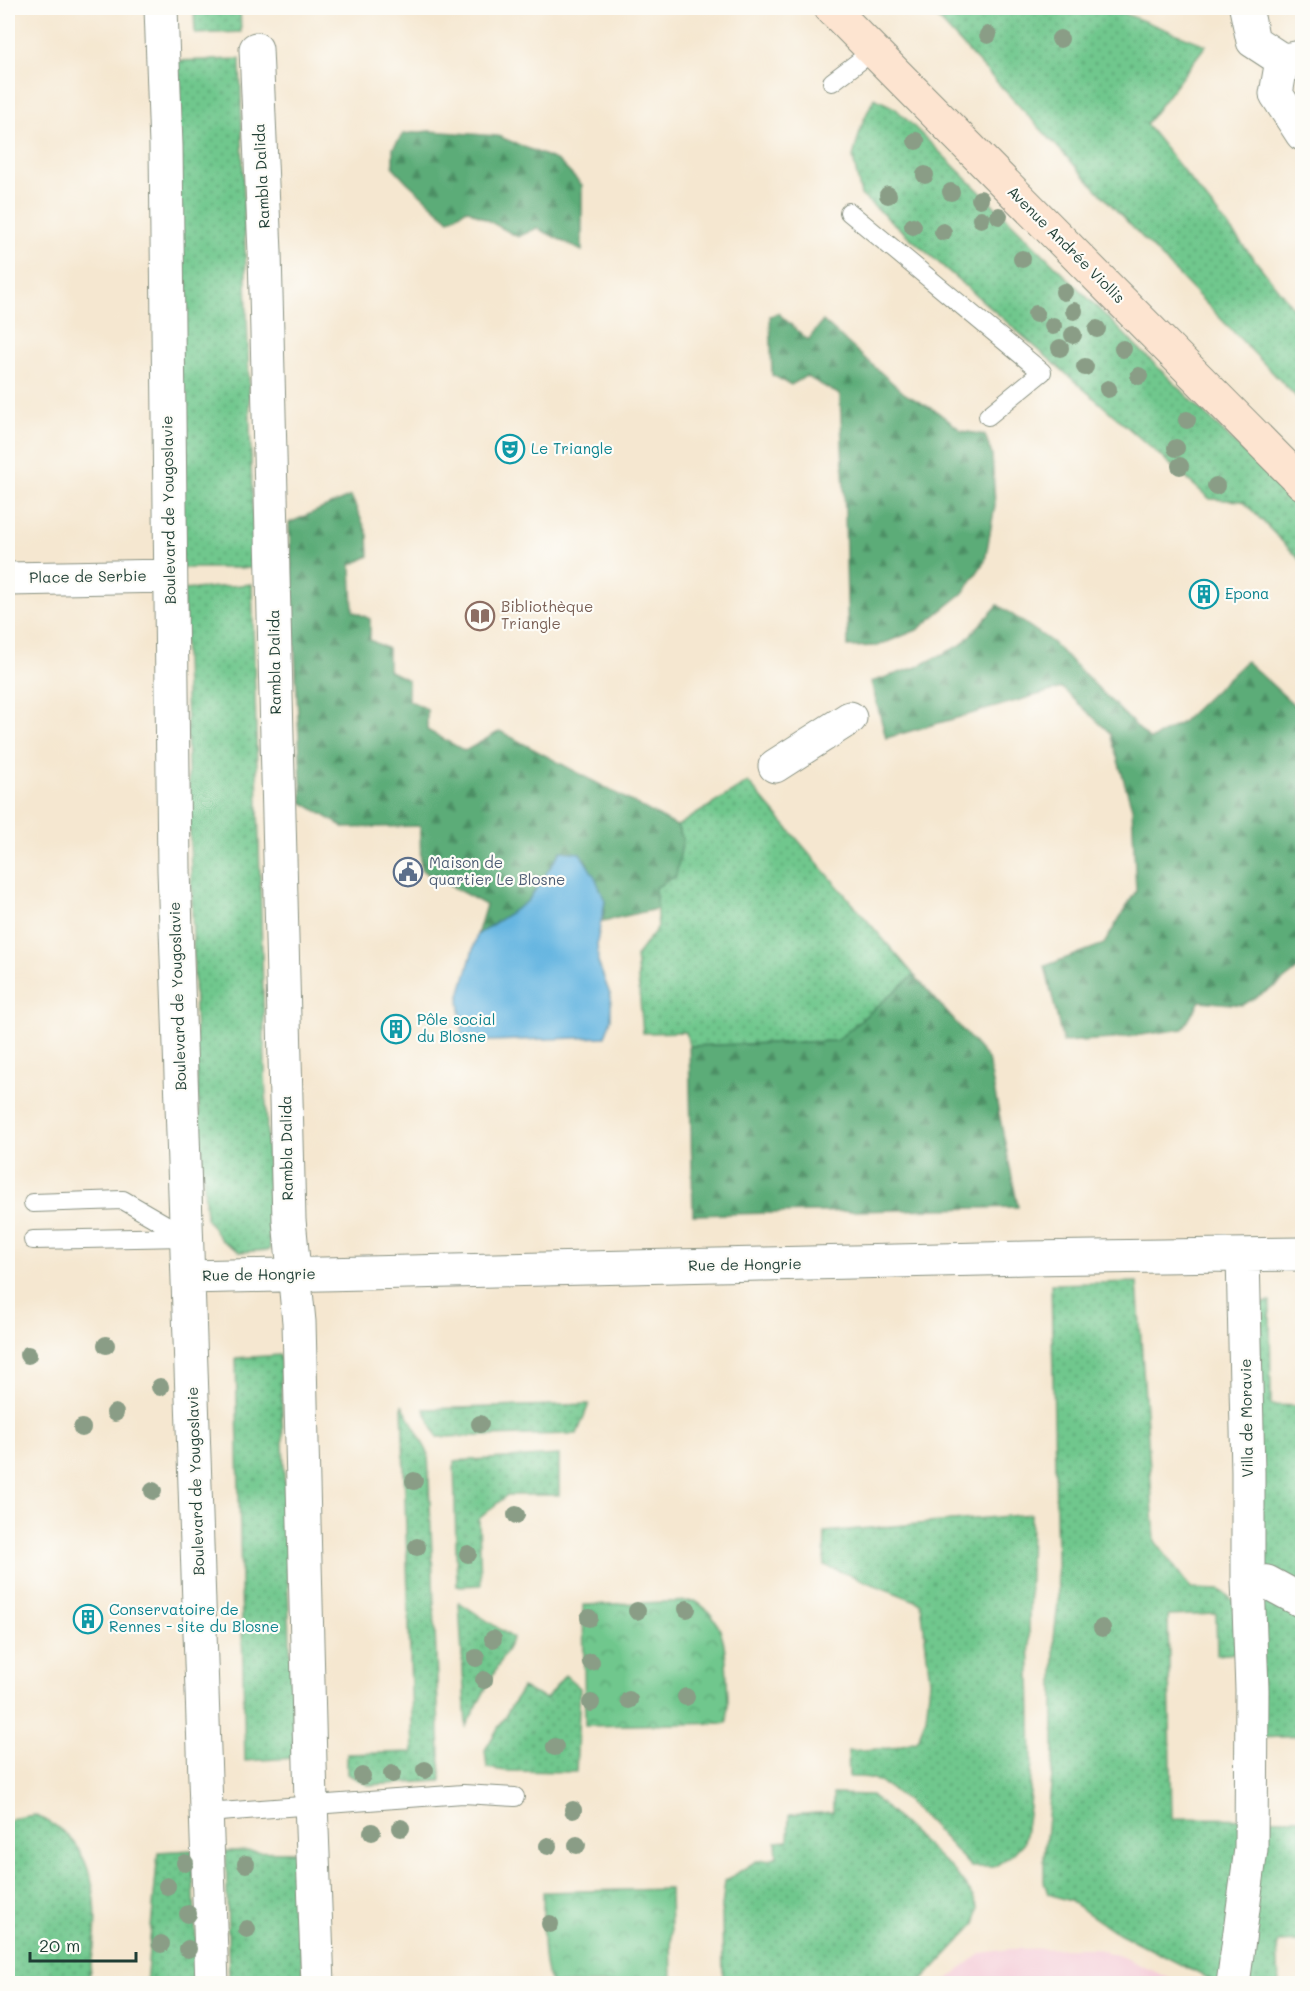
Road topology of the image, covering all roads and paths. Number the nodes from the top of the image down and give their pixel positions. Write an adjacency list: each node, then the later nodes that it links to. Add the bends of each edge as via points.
1 (161, 8): 12 (street, Boulevard de Yougoslavie)
2 (831, 8): 5 (main road, Avenue Andrée Viollis)
3 (1246, 8): 6 (street, via 1253,41)
4 (256, 49): 21 (street, Rambla Dalida, via 265,252 289,1220)
5 (873, 51): 7 (lane); 11 (main road, Avenue Andrée Viollis)
6 (1292, 59): 8 (street, via 1276,94)
7 (832, 82)
8 (1302, 134)
9 (849, 212): 10 (lane, via 1042,372)
10 (988, 416)
11 (1302, 483)
12 (169, 576): 13 (street, Place de Serbie); 17 (street, Boulevard de Yougoslavie, via 174,893)
13 (8, 579)
14 (850, 718): 15 (street)
15 (775, 766)
16 (33, 1203): 17 (lane, via 123,1200)
17 (187, 1237): 18 (lane); 22 (street, Boulevard de Yougoslavie)
18 (33, 1240)
19 (1302, 1254): 20 (street, Rue de Hongrie)
20 (1243, 1256): 21 (street, Rue de Hongrie); 23 (street, Villa de Moravie)
21 (295, 1274): 22 (street, Rue de Hongrie); 26 (street)
22 (188, 1276): 27 (street, Boulevard de Yougoslavie)
23 (1248, 1580): 24 (street, via 1267,1582); 30 (street, Villa de Moravie, via 1251,1849)
24 (1302, 1601)
25 (515, 1797): 26 (lane, via 463,1794)
26 (311, 1803): 27 (lane); 29 (street)
27 (207, 1813): 28 (street, Boulevard de Yougoslavie)
28 (212, 1983)
29 (318, 1983)
30 (1233, 1983)

